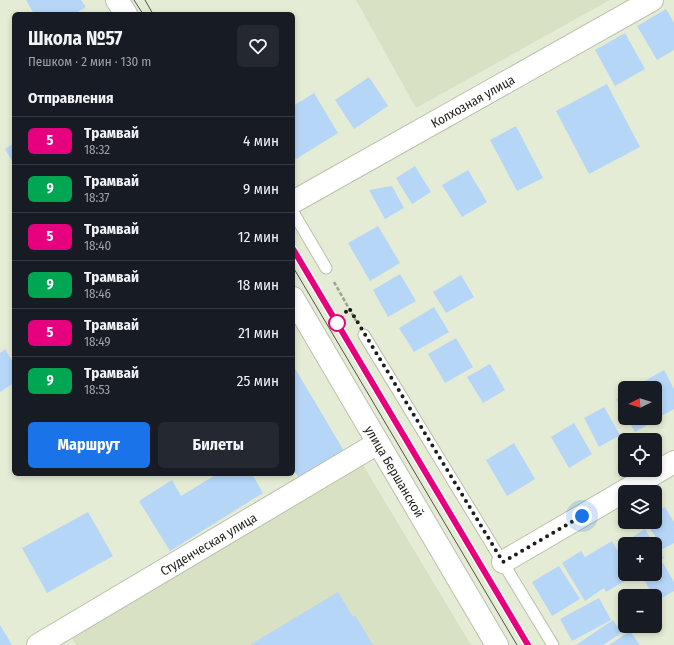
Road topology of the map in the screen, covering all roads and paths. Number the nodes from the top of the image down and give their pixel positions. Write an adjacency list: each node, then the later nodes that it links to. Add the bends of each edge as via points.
1 (117, 0): 3 (street)
2 (652, 0): 4 (street, Колхозная улица)
3 (125, 12)
4 (295, 201)
5 (295, 215): 6 (lane)
6 (326, 268): 8 (path)
7 (295, 301): 9 (street, улица Бершанской)
8 (364, 335): 11 (lane)
9 (378, 443): 12 (street, Студенческая улица); 13 (street, улица Бершанской)
10 (674, 462): 11 (street)
11 (503, 562): 14 (lane)
12 (38, 645)
13 (497, 645)
14 (553, 645)

